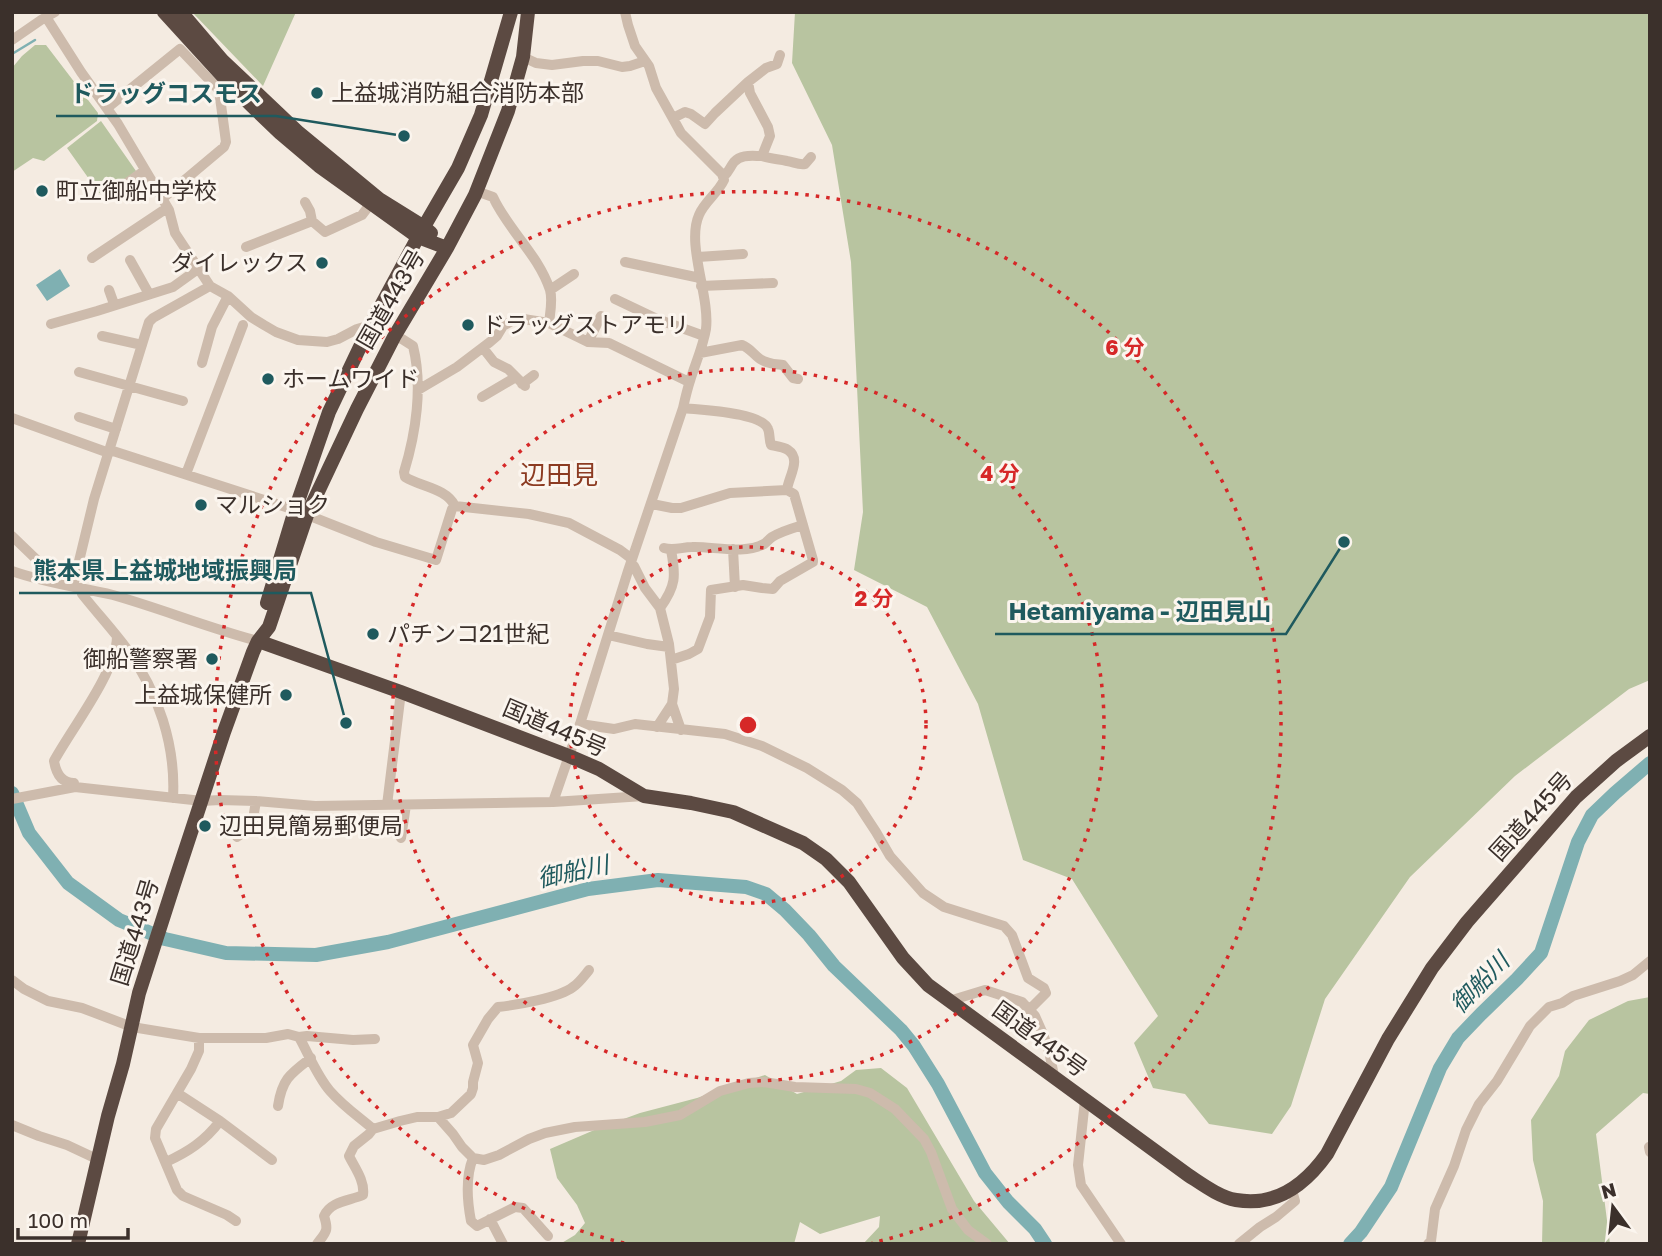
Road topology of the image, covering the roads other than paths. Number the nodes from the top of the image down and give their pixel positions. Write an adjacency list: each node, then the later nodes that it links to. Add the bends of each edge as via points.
1 (164, 12): 13 (highway)
2 (181, 12): 28 (highway, via 222,60 299,134)
3 (511, 12): 8 (highway, 国道443号)
4 (528, 12): 10 (highway, 国道443号)
5 (625, 12): 11 (street, via 635,46)
6 (44, 15): 7 (street); 14 (street)
7 (12, 40)
8 (500, 52): 10 (highway); 16 (highway, 国道443号)
9 (780, 55): 12 (street, via 777,64)
10 (523, 57): 11 (street, via 552,65 598,61 622,67); 17 (highway, 国道443号)
11 (645, 61): 15 (street)
12 (748, 82): 15 (street, via 705,124 685,112); 18 (street, via 770,136)
13 (223, 85): 14 (street, via 180,50); 25 (street, via 224,147); 26 (highway)
14 (107, 108): 20 (street)
15 (673, 118): 21 (street, via 681,133)
16 (468, 146): 17 (highway); 28 (highway, 国道443号)
17 (491, 155): 22 (highway, 国道443号)
18 (762, 156): 19 (street, via 801,165); 21 (street, via 740,157)
19 (811, 157)
20 (144, 172): 23 (street); 25 (street)
21 (724, 177): 32 (street, via 696,222)
22 (476, 191): 30 (highway, 国道443号); 42 (street, via 493,197)
23 (108, 196)
24 (305, 202): 27 (street)
25 (165, 204): 33 (street); 36 (street, via 175,233)
26 (370, 204): 27 (street, via 362,215 326,232); 28 (highway)
27 (312, 221): 29 (street)
28 (421, 232): 30 (highway); 51 (highway, 国道443号)
29 (246, 247)
30 (447, 248): 54 (highway, 国道443号)
31 (743, 254): 32 (street)
32 (698, 257): 38 (street)
33 (92, 258)
34 (130, 260): 43 (street)
35 (625, 262): 38 (street)
36 (198, 269): 40 (street); 43 (street, via 173,287)
37 (574, 274): 42 (street)
38 (701, 282): 39 (street); 53 (street)
39 (774, 283)
40 (210, 286): 44 (street); 56 (street, via 151,319)
41 (109, 290): 46 (street)
42 (550, 290): 48 (street)
43 (149, 294): 46 (street)
44 (228, 296): 51 (street, via 257,321 298,340 327,342); 59 (street, via 212,327)
45 (615, 299): 53 (street)
46 (114, 304): 49 (street)
47 (601, 316): 55 (street)
48 (549, 323): 55 (street); 57 (street, via 517,318)
49 (51, 324)
50 (243, 325): 74 (street)
51 (369, 328): 54 (highway); 78 (highway, 国道443号, via 329,412)
52 (102, 336): 56 (street)
53 (704, 336): 58 (street)
54 (394, 337): 66 (street, via 413,346); 78 (highway, 国道443号)
55 (589, 342): 64 (street, via 608,342)
56 (142, 345): 65 (street)
57 (483, 348): 63 (street); 66 (street)
58 (700, 354): 62 (street, via 741,345 760,359 783,365); 64 (street)
59 (202, 363)
60 (79, 372): 65 (street)
61 (534, 375): 63 (street)
62 (798, 379)
63 (521, 382): 67 (street)
64 (689, 382): 69 (street)
65 (129, 386): 68 (street); 72 (street)
66 (418, 390): 77 (street, via 404,474 449,496)
67 (482, 397)
68 (183, 401)
69 (683, 408): 75 (street, via 734,412 766,425 771,445 788,449 794,457); 76 (street)
70 (79, 417): 72 (street)
71 (12, 418): 73 (street)
72 (116, 429): 73 (street)
73 (109, 452): 74 (street); 84 (street)
74 (186, 474): 78 (street)
75 (787, 490): 76 (street, via 730,493 681,508); 79 (street, via 794,494)
76 (652, 504): 82 (street)
77 (456, 506): 78 (street, via 436,560); 82 (street, via 569,523 620,550)
78 (301, 513): 89 (highway, 国道443号)
79 (803, 525): 81 (street, via 764,544); 85 (street, via 813,562 773,589)
80 (12, 536): 84 (street)
81 (733, 549): 85 (street); 86 (street, via 667,549 674,584)
82 (632, 562): 86 (street); 87 (street)
83 (12, 571): 84 (street)
84 (72, 586): 88 (street); 89 (street)
85 (735, 587): 91 (street, via 710,590 710,617 698,649)
86 (660, 608): 90 (street)
87 (608, 635): 90 (street); 94 (street)
88 (117, 637): 99 (street, via 104,677 54,761 61,778); 101 (street, via 148,684 164,725 172,756)
89 (258, 641): 92 (highway, 国道445号); 103 (highway, 国道443号)
90 (669, 647): 91 (street)
91 (671, 660): 93 (street)
92 (401, 692): 98 (highway, 国道445号); 107 (street)
93 (672, 704): 95 (street); 96 (street)
94 (580, 724): 95 (street, via 614,729 635,724); 98 (street)
95 (657, 727): 96 (street)
96 (681, 730): 114 (street, via 725,734 762,746 842,790 857,803 890,856 923,893 944,907 1004,926 1012,935 1028,978 1046,993)
97 (1650, 737): 132 (highway, 国道445号, via 1577,797 1467,922 1388,1039 1327,1154)
98 (569, 756): 100 (highway, 国道445号); 105 (street)
99 (82, 787): 101 (street); 102 (street)
100 (644, 796): 105 (street); 113 (highway, 国道445号, via 733,812 803,843 849,881 903,958)
101 (173, 798): 103 (street)
102 (12, 799)
103 (202, 801): 104 (street); 115 (highway, 国道443号)
104 (256, 801): 107 (street); 108 (street, via 257,823)
105 (553, 802): 106 (street)
106 (406, 805): 107 (street); 109 (street)
107 (387, 806)
108 (237, 837)
109 (401, 838)
110 (1650, 961): 142 (street, via 1620,981 1549,1007 1530,1026 1466,1130 1435,1209)
111 (589, 970): 124 (street, via 565,992 498,1007 473,1045 478,1063 471,1094 451,1113)
112 (12, 980): 115 (street, via 48,1001)
113 (949, 1001): 114 (street, via 985,990 1022,1002); 120 (highway, 国道445号)
114 (1029, 1010): 120 (street, via 1043,1034)
115 (132, 1027): 117 (street); 129 (highway, 国道443号)
116 (299, 1037): 117 (street); 118 (street); 119 (street)
117 (199, 1038): 121 (street, via 199,1051)
118 (375, 1039)
119 (311, 1058): 123 (street, via 283,1083); 127 (street, via 330,1091)
120 (1054, 1076): 122 (highway, 国道445号)
121 (177, 1093): 125 (street); 131 (street, via 155,1134)
122 (1085, 1100): 132 (highway, 国道445号, via 1188,1175 1234,1200 1265,1201); 140 (street, via 1078,1165 1081,1185)
123 (278, 1105)
124 (438, 1117): 127 (street); 128 (street)
125 (220, 1121): 130 (street); 131 (street, via 209,1136)
126 (12, 1125): 129 (street)
127 (373, 1129): 137 (street, via 349,1156 363,1195 328,1209 324,1216 328,1228)
128 (473, 1158): 133 (street, via 467,1180 471,1221 477,1226); 139 (street, via 499,1155 545,1133 680,1115 720,1091 749,1083 856,1089 895,1109 924,1139 952,1209 968,1230)
129 (99, 1160): 136 (highway, 国道443号)
130 (272, 1160)
131 (166, 1162): 134 (street, via 174,1186 183,1196)
132 (1292, 1190): 141 (street, via 1295,1201)
133 (490, 1219): 135 (street, via 523,1208); 138 (street)
134 (236, 1221)
135 (548, 1236)
136 (78, 1244)
137 (317, 1244)
138 (503, 1244)
139 (988, 1244)
140 (1121, 1244)
141 (1239, 1244)
142 (1428, 1244)

